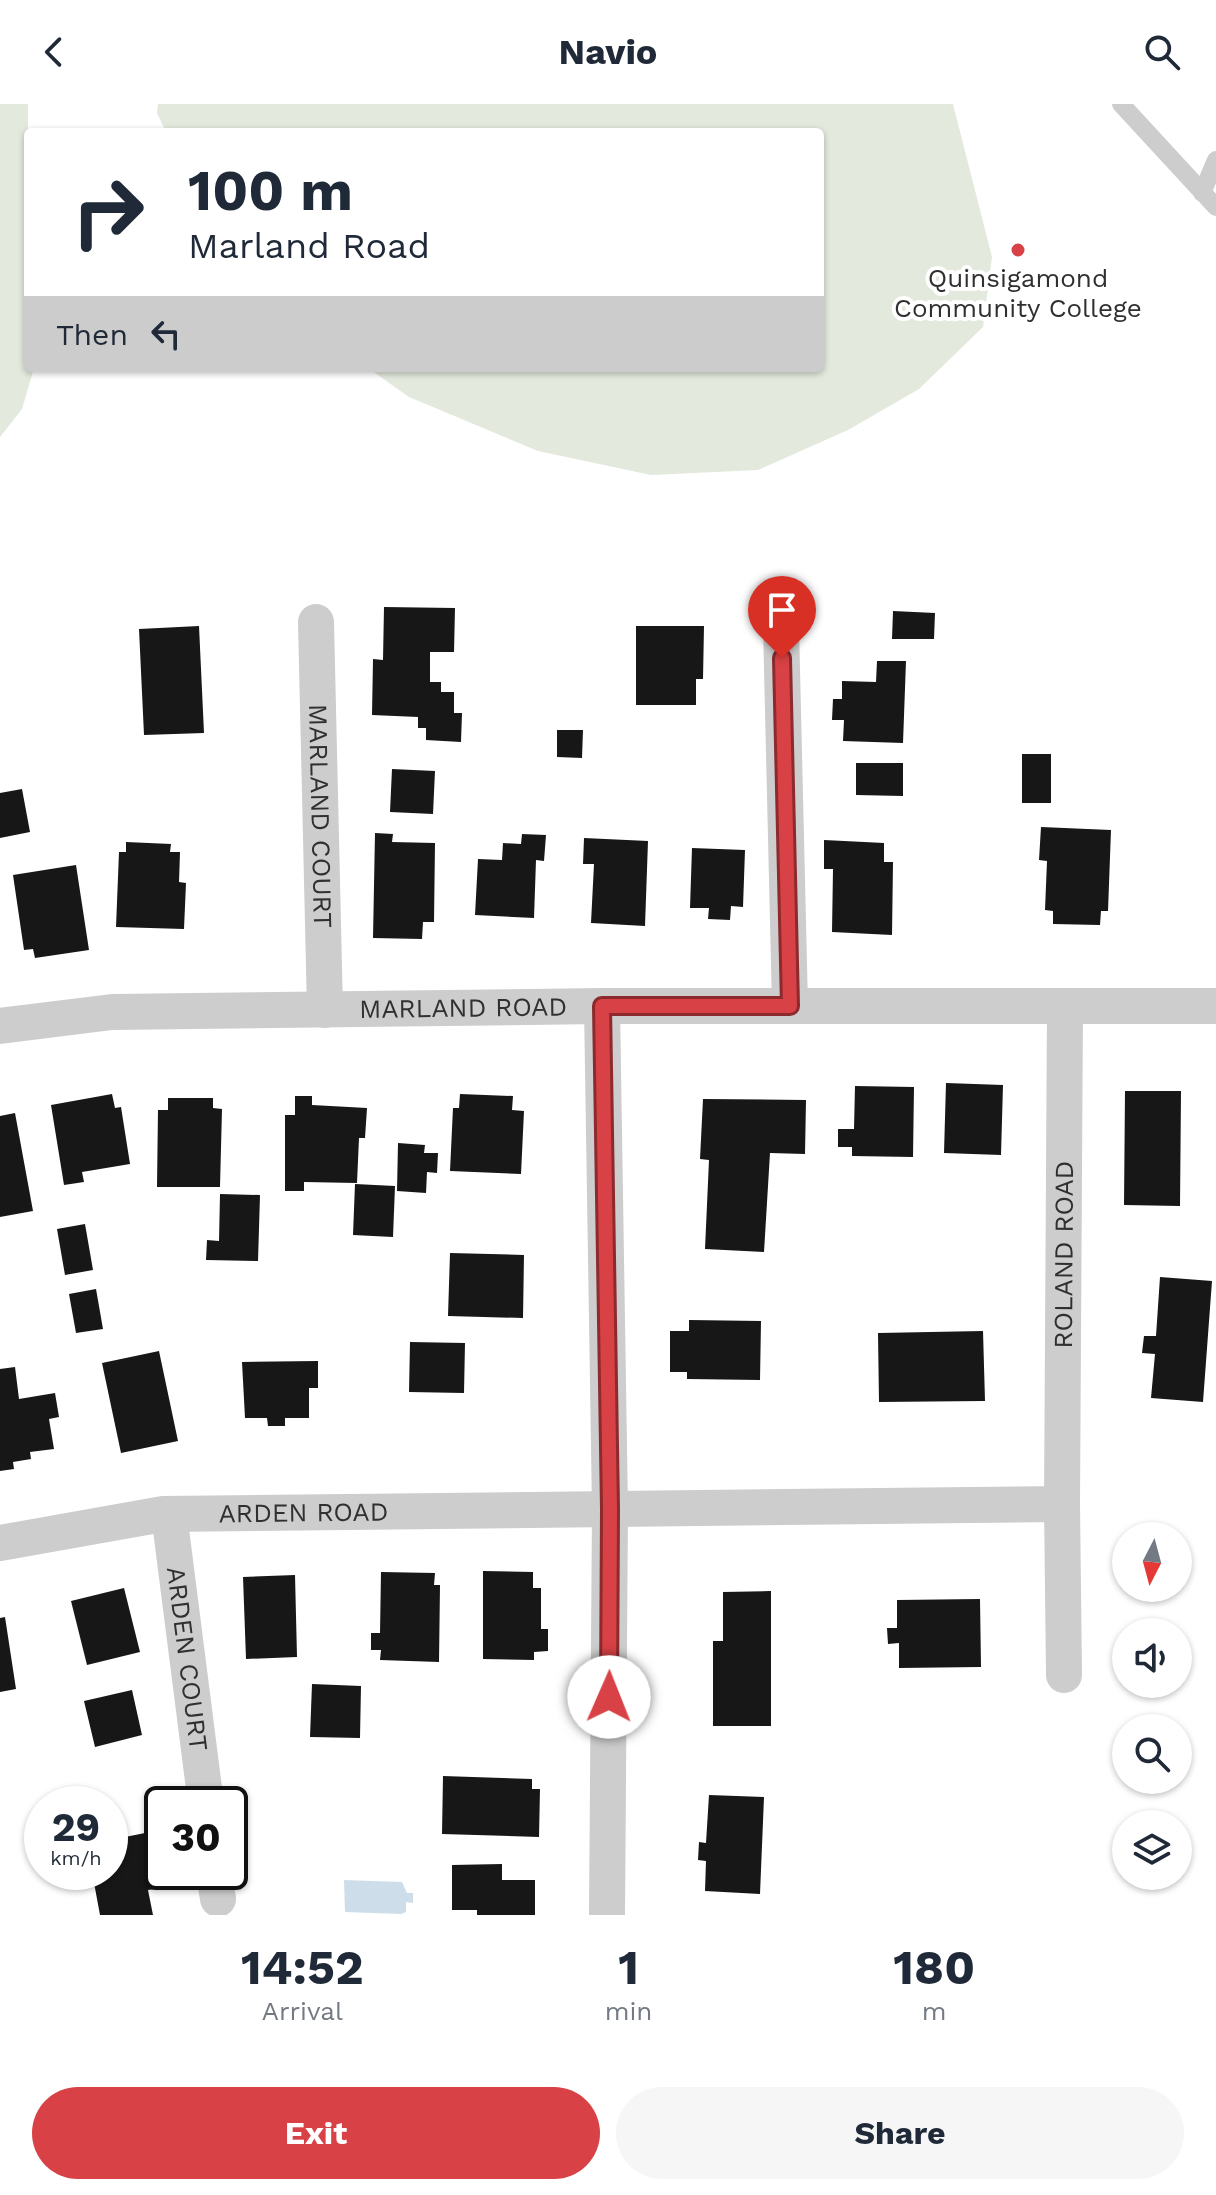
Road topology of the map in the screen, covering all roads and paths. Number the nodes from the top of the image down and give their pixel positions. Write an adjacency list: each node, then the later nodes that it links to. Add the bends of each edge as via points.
1 (1121, 104): 3 (lane)
2 (1216, 160): 3 (lane)
3 (1202, 193): 4 (lane)
4 (1216, 207)
5 (316, 622): 11 (street, MARLAND COURT)
6 (781, 627): 8 (street)
7 (602, 1006): 8 (street, MARLAND ROAD); 11 (street, MARLAND ROAD); 14 (street)
8 (790, 1006): 9 (street, MARLAND ROAD)
9 (1065, 1006): 10 (street, MARLAND ROAD); 13 (street, ROLAND ROAD)
10 (1216, 1006)
11 (325, 1010): 12 (street, MARLAND ROAD, via 112,1012)
12 (0, 1026)
13 (1062, 1504): 14 (street); 17 (street, ROLAND ROAD)
14 (610, 1509): 15 (street, ARDEN ROAD); 19 (street)
15 (169, 1514): 16 (street, ARDEN ROAD); 18 (street, ARDEN COURT)
16 (0, 1543)
17 (1064, 1675)
18 (204, 1786)
19 (607, 1915)

